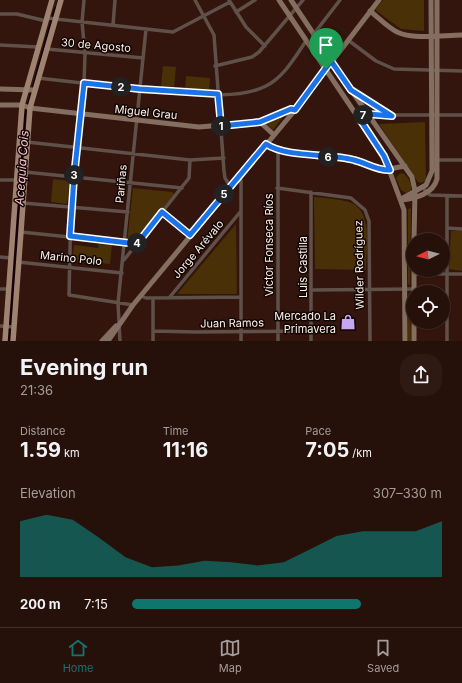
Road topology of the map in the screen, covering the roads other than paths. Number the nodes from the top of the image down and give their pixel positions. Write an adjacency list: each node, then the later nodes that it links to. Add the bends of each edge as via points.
1 (52, 0): 21 (main road)
2 (61, 0): 22 (main road)
3 (84, 0): 23 (street)
4 (115, 0): 24 (street)
5 (195, 0): 19 (street)
6 (255, 0): 17 (street)
7 (279, 0): 20 (main road)
8 (291, 0): 15 (main road)
9 (303, 0): 15 (street)
10 (340, 0): 26 (street)
11 (379, 0): 16 (main road)
12 (431, 0): 27 (main road)
13 (437, 0): 27 (main road)
14 (230, 1): 17 (street); 19 (street)
15 (296, 9): 20 (street); 26 (main road)
16 (370, 11): 27 (main road, via 402,34); 29 (main road)
17 (236, 12): 32 (street, via 246,27)
18 (0, 14): 21 (street)
19 (204, 16): 25 (street, via 173,32); 38 (street, via 214,35)
20 (290, 17): 30 (main road); 32 (street)
21 (47, 19): 22 (street); 33 (main road)
22 (56, 19): 23 (street); 34 (main road)
23 (82, 22): 24 (street); 35 (street)
24 (113, 25): 25 (street)
25 (146, 29): 36 (street, Pariñas)
26 (313, 34): 37 (main road)
27 (434, 35): 28 (main road); 40 (main road)
28 (462, 35)
29 (348, 40): 37 (main road); 40 (street, via 385,66 404,70)
30 (306, 41): 39 (main road); 49 (street, via 283,74 270,83 255,90)
31 (0, 45): 33 (street)
32 (265, 46): 38 (street, via 252,57)
33 (38, 47): 46 (main road)
34 (47, 49): 35 (street, 30 de Agosto); 42 (main road)
35 (85, 54): 36 (street, 30 de Agosto); 43 (street)
36 (143, 58): 45 (street, Pariñas)
37 (331, 61): 39 (main road); 48 (main road)
38 (215, 66): 49 (street)
39 (326, 69): 53 (main road); 60 (main road)
40 (434, 70): 41 (street); 56 (main road); 57 (main road)
41 (462, 71)
42 (38, 78): 43 (street); 47 (main road)
43 (84, 83): 45 (street); 55 (street)
44 (0, 89): 46 (main road)
45 (140, 89): 49 (street); 61 (street, Pariñas)
46 (26, 90): 47 (main road); 51 (main road)
47 (34, 90): 52 (main road)
48 (351, 90): 54 (main road); 59 (street)
49 (218, 94): 63 (street)
50 (0, 105): 51 (main road)
51 (22, 105): 52 (main road, Miguel Grau); 80 (main road)
52 (30, 108): 55 (main road, Miguel Grau); 65 (main road)
53 (295, 110): 62 (main road, Miguel Grau, via 291,109); 64 (main road)
54 (368, 114): 59 (street); 60 (street); 74 (main road)
55 (81, 115): 61 (main road, Miguel Grau); 67 (street)
56 (431, 115): 57 (street); 59 (street); 72 (main road)
57 (437, 115): 58 (street); 72 (main road)
58 (462, 115)
59 (392, 116)
60 (359, 118): 75 (main road, via 384,156)
61 (136, 120): 63 (main road, Miguel Grau, via 191,127); 69 (street, Pariñas)
62 (260, 122): 63 (main road, Miguel Grau); 64 (main road)
63 (221, 126): 70 (street)
64 (274, 134): 66 (main road)
65 (27, 142): 67 (street); 76 (main road)
66 (266, 144): 68 (main road); 77 (main road)
67 (77, 147): 69 (street); 78 (street)
68 (278, 150): 75 (main road, via 353,160); 85 (street, Víctor Fonseca Ríos)
69 (133, 152): 71 (street); 81 (street, Pariñas)
70 (224, 158): 71 (street); 82 (street, via 226,178)
71 (190, 160): 84 (street, via 190,178)
72 (435, 160): 73 (street); 83 (main road, via 431,177); 88 (main road, via 436,184)
73 (462, 160)
74 (405, 166): 75 (main road); 86 (main road, via 412,177)
75 (390, 170): 92 (main road)
76 (25, 172): 78 (street); 93 (main road)
77 (239, 176): 82 (main road); 95 (street)
78 (74, 177): 81 (street); 94 (street)
79 (0, 180): 80 (street)
80 (17, 180): 108 (main road)
81 (131, 183): 84 (street); 96 (street, Pariñas)
82 (230, 186): 103 (main road)
83 (422, 187): 86 (main road); 88 (street)
84 (182, 188): 97 (street)
85 (277, 188): 87 (street, Wilder Rodríguez); 134 (street, Víctor Fonseca Ríos)
86 (415, 191): 91 (main road); 92 (main road)
87 (311, 192): 119 (street, Luis Castilla); 120 (street, Wilder Rodríguez, via 351,198 365,210 369,221)
88 (426, 192): 89 (street, via 430,195); 91 (main road)
89 (447, 196): 90 (street); 98 (street)
90 (462, 196)
91 (414, 198): 92 (main road); 101 (main road)
92 (402, 200): 118 (main road)
93 (23, 203): 94 (street); 100 (main road)
94 (71, 206): 96 (street); 104 (street)
95 (241, 211): 122 (street); 124 (street, Jorge Arévalo)
96 (128, 212): 105 (street, Pariñas)
97 (162, 212): 103 (street); 106 (street)
98 (447, 228): 99 (street); 102 (street)
99 (462, 228)
100 (21, 232): 104 (street); 110 (main road)
101 (414, 233)
102 (447, 233)
103 (190, 235): 121 (main road)
104 (70, 236): 105 (street); 111 (street)
105 (124, 242): 106 (street); 109 (street, Pariñas)
106 (137, 244): 109 (street)
107 (0, 258): 108 (street)
108 (11, 258): 117 (main road)
109 (123, 261): 112 (street, Pariñas)
110 (18, 262): 111 (street, Marino Polo); 129 (main road)
111 (70, 267): 112 (street, Marino Polo); 125 (street, via 69,296)
112 (122, 273): 125 (street, Pariñas)
113 (450, 274): 114 (street)
114 (462, 274)
115 (447, 277): 147 (street)
116 (0, 289): 117 (street)
117 (8, 289): 128 (main road)
118 (405, 289): 120 (street); 145 (main road)
119 (312, 290): 120 (street); 132 (street, Luis Castilla)
120 (370, 290): 144 (street, Wilder Rodríguez)
121 (141, 296): 123 (street); 126 (main road)
122 (241, 297): 124 (street); 133 (street)
123 (153, 298): 124 (street); 131 (street)
124 (169, 298)
125 (118, 303): 126 (street); 127 (street, Pariñas)
126 (133, 305): 127 (main road)
127 (120, 322): 137 (main road); 138 (main road); 139 (street, Pariñas)
128 (4, 327): 129 (street); 135 (main road)
129 (14, 327): 136 (main road)
130 (414, 329): 146 (main road)
131 (153, 331): 133 (street, Juan Ramos); 140 (street)
132 (312, 331): 134 (street, Juan Ramos); 143 (street, Luis Castilla)
133 (241, 332): 134 (street, Juan Ramos); 141 (street)
134 (278, 332): 142 (street, Víctor Fonseca Ríos)
135 (4, 341)
136 (13, 341)
137 (102, 341)
138 (108, 341)
139 (120, 341)
140 (153, 341)
141 (241, 341)
142 (278, 341)
143 (311, 341)
144 (370, 341)
145 (405, 341)
146 (414, 341)
147 (447, 341)

